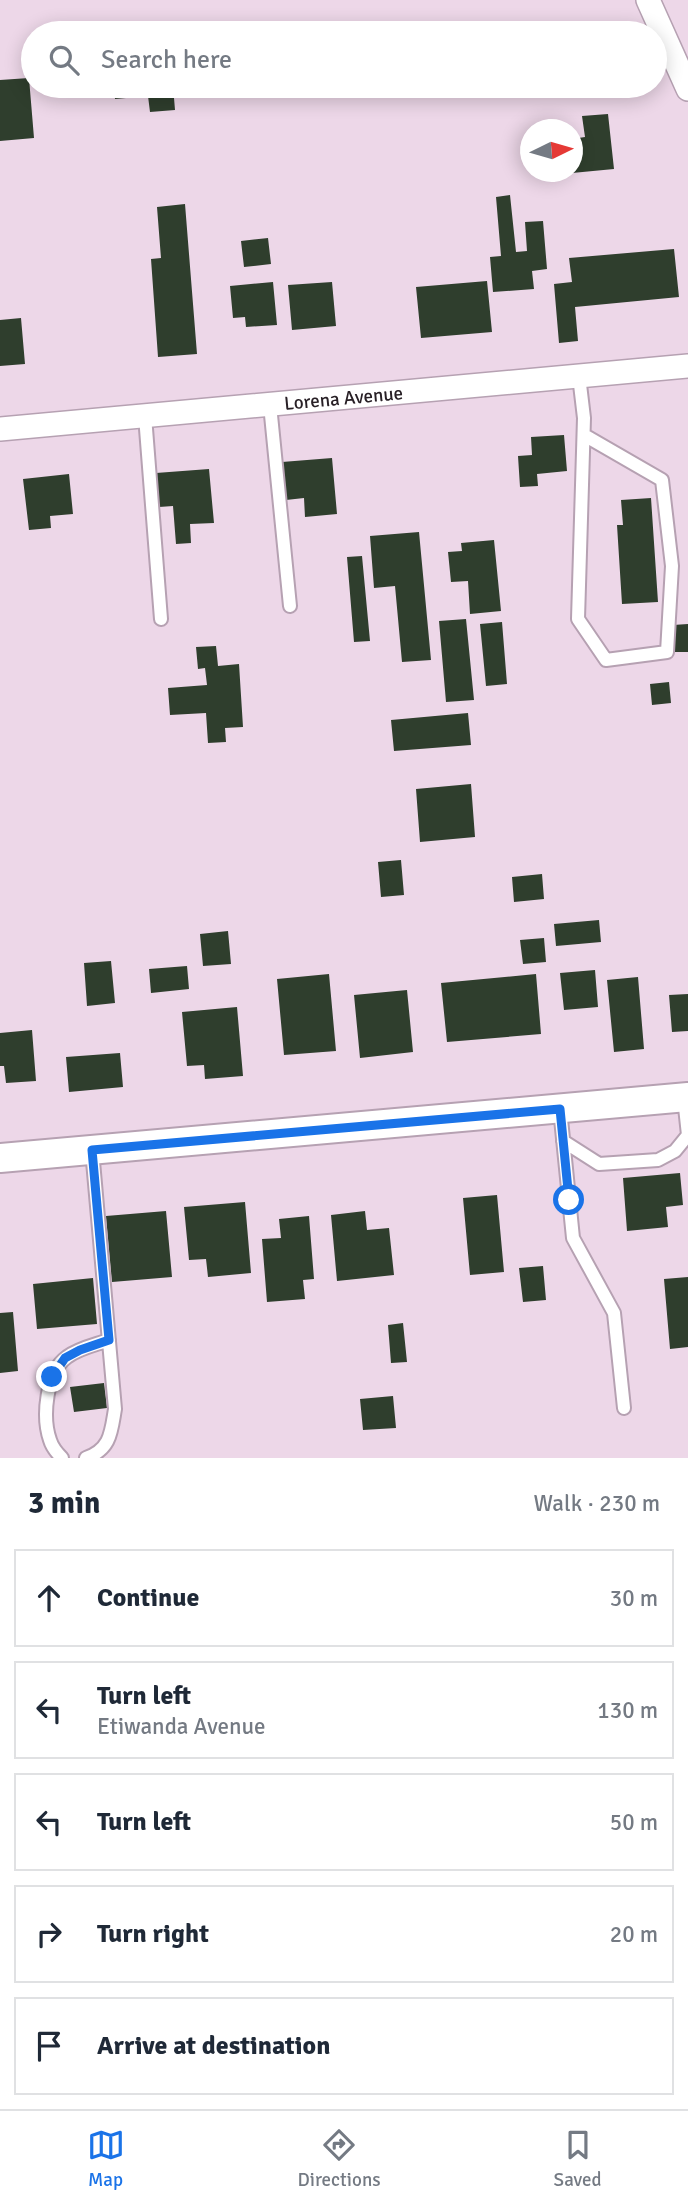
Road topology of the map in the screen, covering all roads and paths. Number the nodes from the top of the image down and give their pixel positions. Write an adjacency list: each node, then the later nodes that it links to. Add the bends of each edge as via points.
1 (648, 0): 2 (street)
2 (657, 21)
3 (667, 42): 4 (street)
4 (688, 89)
5 (688, 366): 6 (street, Lorena Avenue)
6 (579, 376): 7 (street, Lorena Avenue); 10 (lane)
7 (270, 404): 8 (street, Lorena Avenue); 11 (lane)
8 (145, 416): 9 (street, Lorena Avenue); 12 (lane)
9 (0, 429)
10 (584, 435): 10 (lane, via 578,619 606,660 667,652 672,566 662,480)
11 (290, 606)
12 (161, 619)
13 (686, 1098): 14 (street); 15 (lane)
14 (560, 1109): 16 (lane); 17 (street)
15 (688, 1135): 16 (lane, via 675,1151 658,1160 599,1164)
16 (563, 1141): 20 (lane, via 573,1238 614,1313)
17 (92, 1150): 18 (street); 19 (lane)
18 (0, 1158)
19 (109, 1340): 21 (lane, via 65,1358 52,1377 47,1427); 22 (lane, via 115,1409 109,1440)
20 (624, 1408)
21 (62, 1458)
22 (86, 1458)

